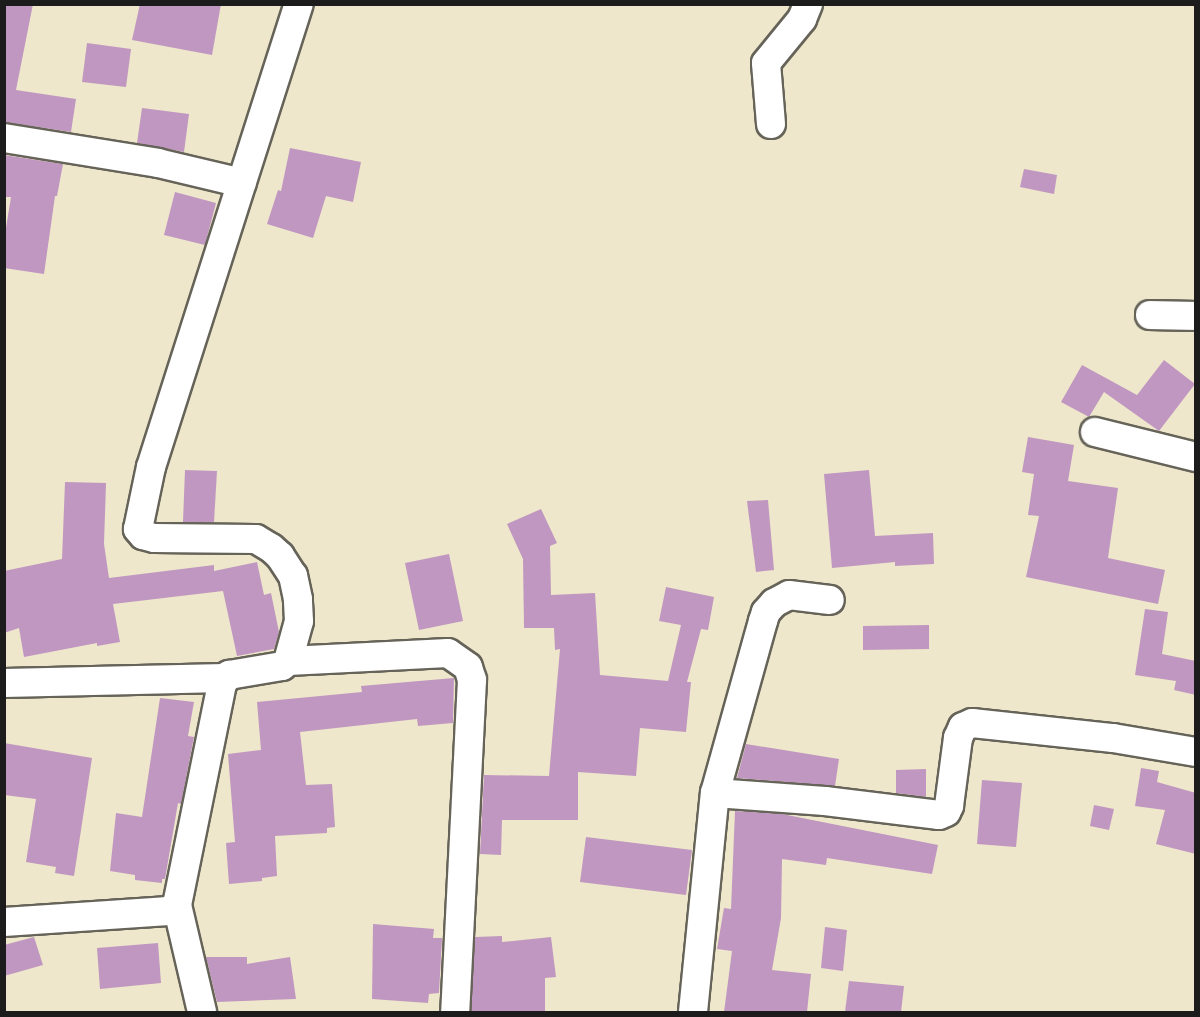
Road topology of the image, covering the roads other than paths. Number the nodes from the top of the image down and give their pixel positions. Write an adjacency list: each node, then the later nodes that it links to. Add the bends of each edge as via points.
1 (299, 4): 5 (street)
2 (808, 4): 3 (street, via 802,19 766,63)
3 (771, 124)
4 (4, 138): 5 (street, via 158,163)
5 (242, 183): 11 (street, via 151,467 138,529 154,538 256,539 276,552 293,576 298,599 299,621)
6 (1150, 315): 7 (street)
7 (1196, 316)
8 (1095, 432): 9 (street)
9 (1196, 457)
10 (830, 600): 15 (street, via 789,595 766,612)
11 (288, 661): 12 (street, via 282,666); 19 (street, via 448,653 468,667 472,680)
12 (225, 678): 13 (street); 16 (street)
13 (4, 683)
14 (1196, 752): 15 (street, via 1113,738 972,723 963,727 958,738 949,806 939,815)
15 (715, 793): 20 (street)
16 (177, 904): 17 (street, via 169,911); 18 (street)
17 (4, 922)
18 (202, 1012)
19 (455, 1012)
20 (693, 1012)

